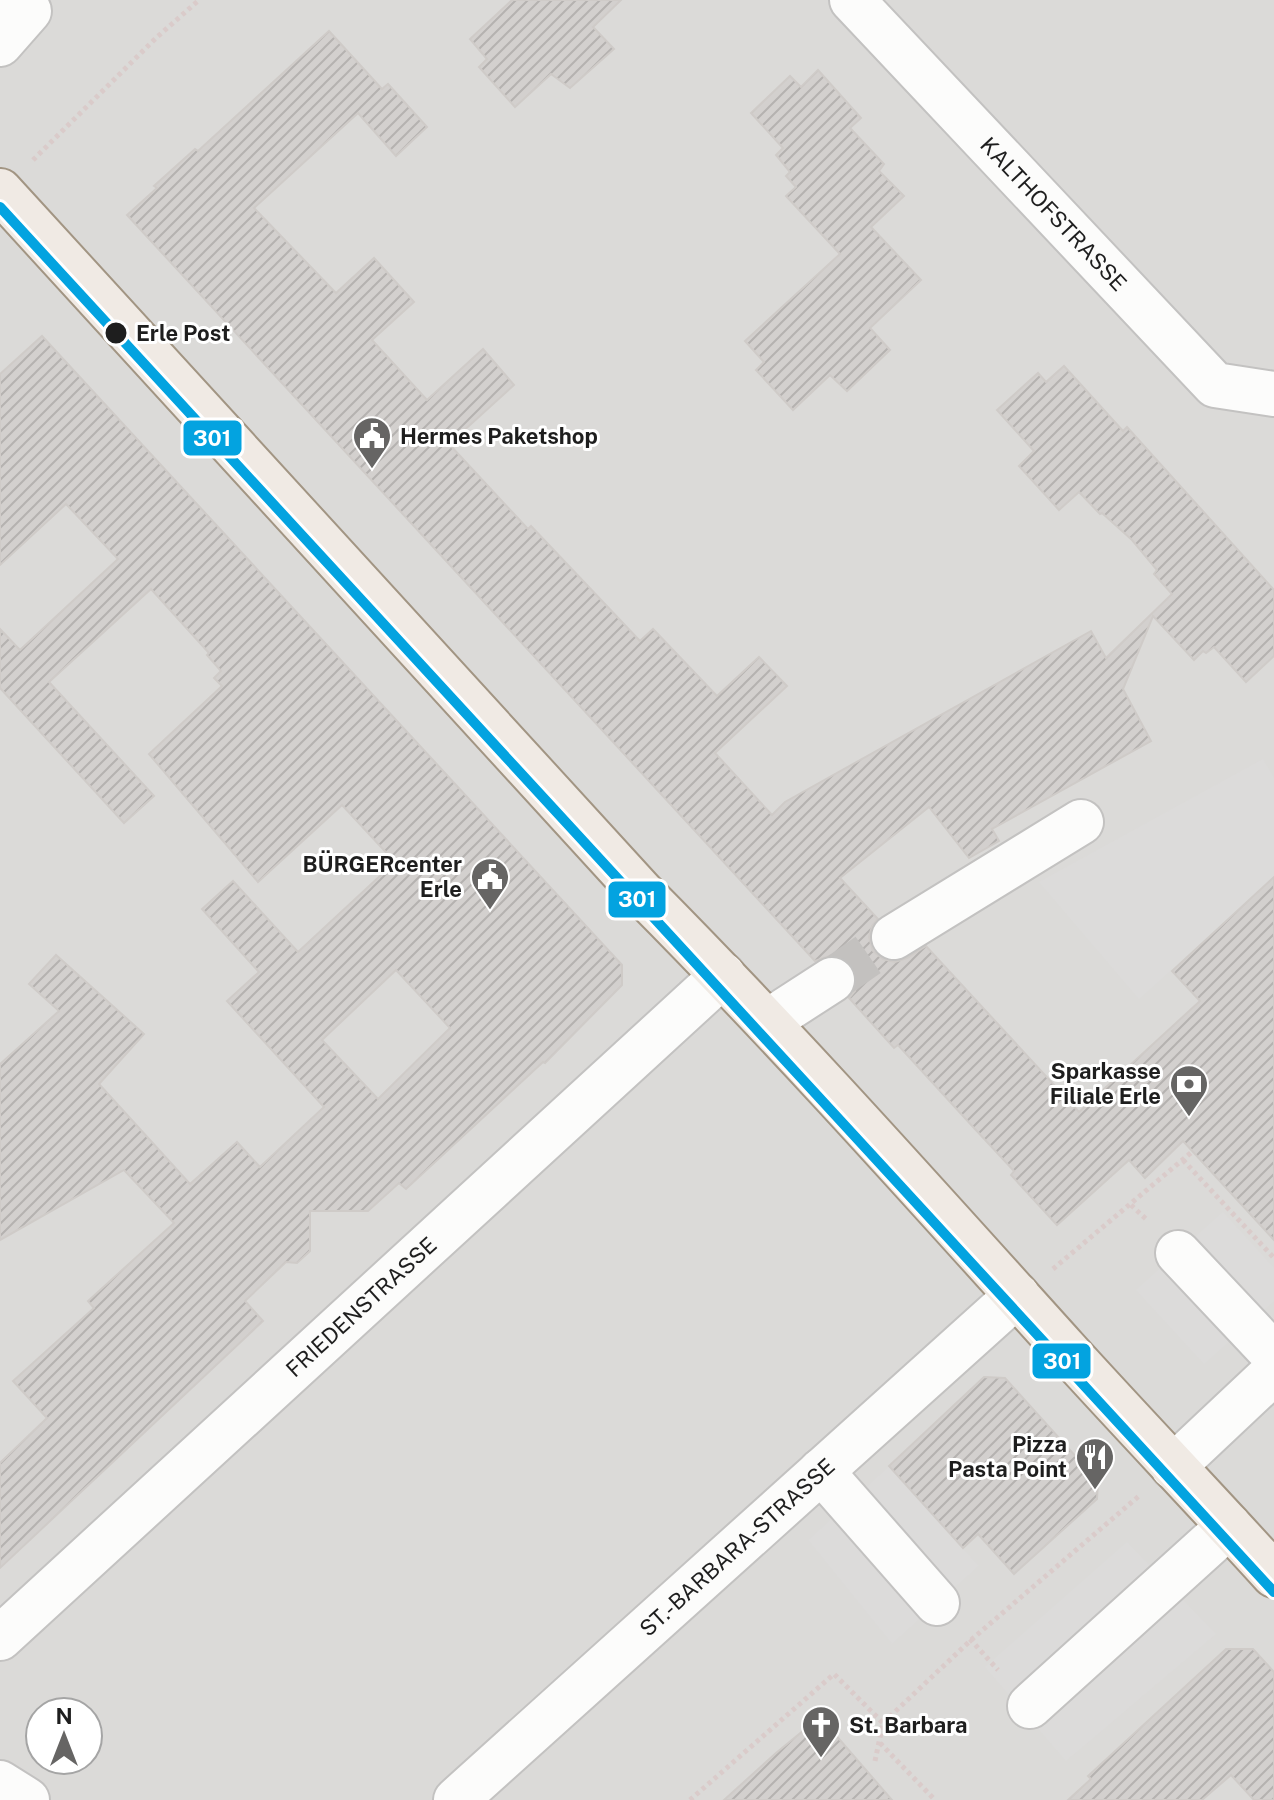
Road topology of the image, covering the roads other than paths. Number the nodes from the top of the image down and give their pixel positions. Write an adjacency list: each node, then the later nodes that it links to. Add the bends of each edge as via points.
1 (19, 0): 3 (street, via 29,11)
2 (852, 0): 5 (street, KALTHOFSTRASSE, via 1215,385)
3 (0, 44)
4 (15, 177): 8 (main road, via 631,882)
5 (1274, 394)
6 (1081, 822): 7 (street)
7 (894, 937)
8 (723, 975): 10 (main road); 20 (street, FRIEDENSTRASSE)
9 (832, 980): 10 (street)
10 (767, 1022): 12 (main road)
11 (1178, 1253): 13 (street)
12 (1017, 1295): 15 (main road); 16 (street, ST.-BARBARA-STRASSE)
13 (1274, 1355)
14 (1274, 1372): 15 (street)
15 (1173, 1467): 17 (main road)
16 (821, 1471): 19 (street); 24 (street, ST.-BARBARA-STRASSE)
17 (1229, 1526): 18 (main road); 21 (street)
18 (1274, 1575)
19 (937, 1603)
20 (0, 1638)
21 (1030, 1706)
22 (0, 1783): 23 (street)
23 (27, 1800)
24 (456, 1800)

